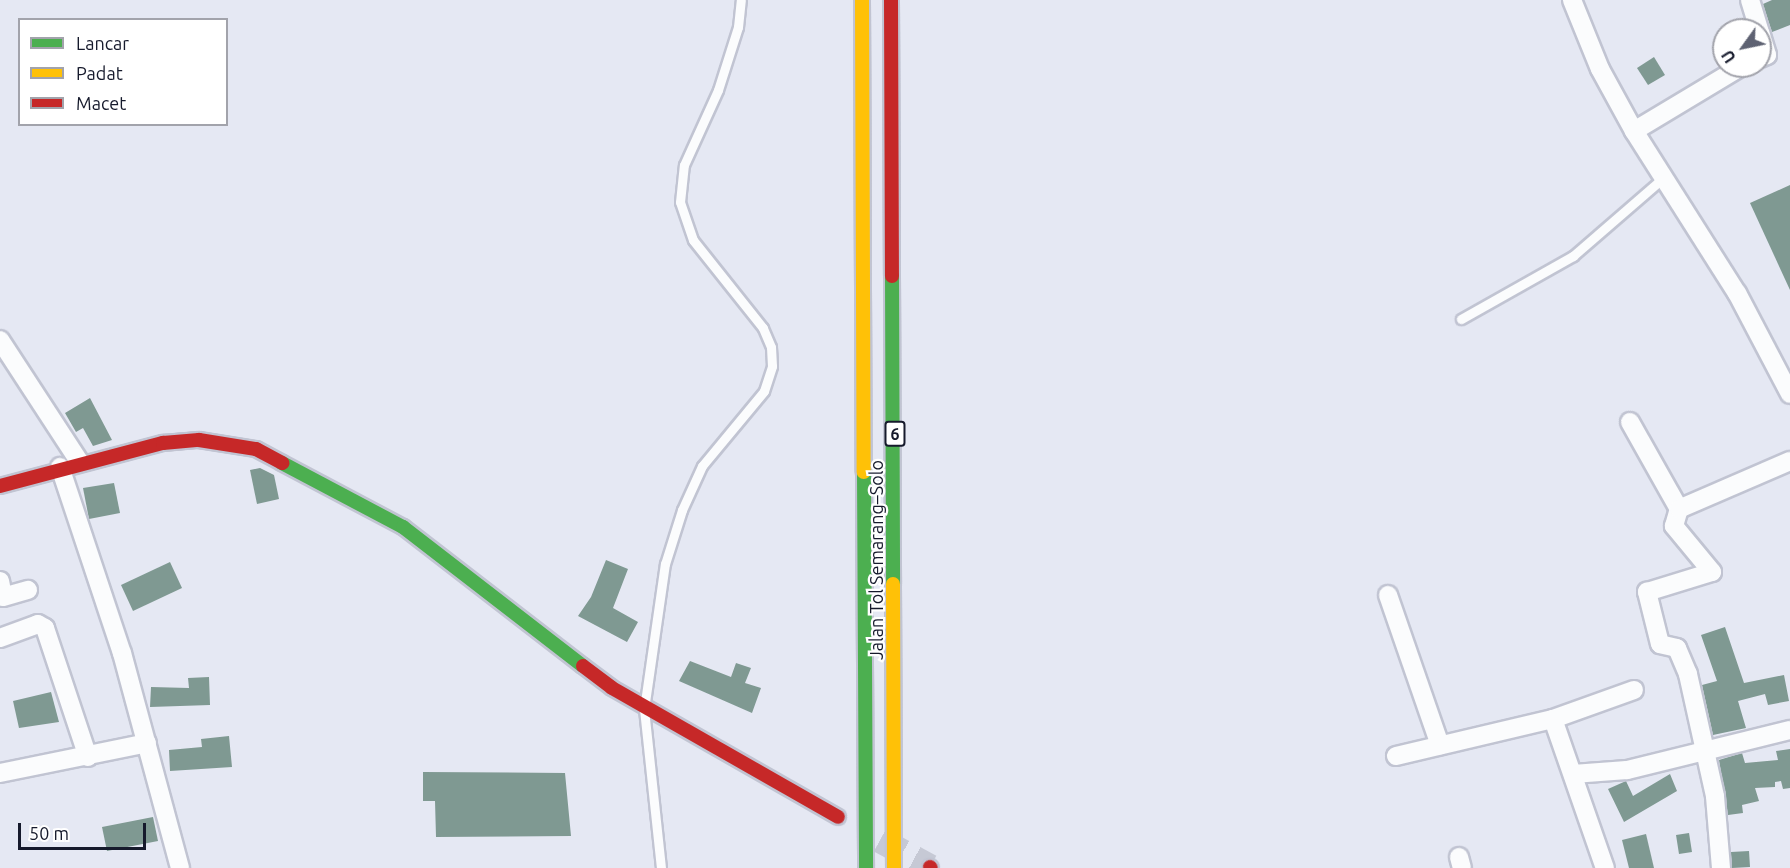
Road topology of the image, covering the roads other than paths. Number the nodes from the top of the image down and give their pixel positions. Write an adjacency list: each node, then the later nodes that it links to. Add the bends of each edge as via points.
1 (741, 0): 24 (lane, via 738,27 718,90 684,165 680,202 693,240 763,328 771,348 772,366 764,391 702,466 682,510 665,564)
2 (862, 0): 37 (main road, Jalan Tol Semarang–Solo / 6)
3 (891, 0): 38 (main road, Jalan Tol Semarang–Solo / 6)
4 (1572, 0): 8 (street, via 1600,69)
5 (1750, 0): 6 (street)
6 (1756, 18)
7 (1722, 78): 8 (street)
8 (1634, 131): 9 (street)
9 (1663, 178): 10 (lane, via 1621,219 1573,256); 12 (street, via 1737,293)
10 (1461, 319)
11 (0, 340): 15 (street)
12 (1790, 394)
13 (1630, 422): 18 (street)
14 (1790, 461): 18 (street)
15 (79, 462): 16 (main road); 24 (main road, via 152,445 199,440 256,449 403,527)
16 (60, 467): 17 (main road); 27 (street, via 93,558)
17 (0, 486)
18 (1679, 509): 29 (street, via 1674,526 1712,572 1647,592 1660,644 1677,648 1682,656)
19 (0, 581): 20 (street, via 3,597)
20 (28, 590)
21 (1388, 595): 28 (street)
22 (0, 638): 31 (street, via 38,624 45,628)
23 (1634, 690): 25 (street)
24 (644, 709): 34 (main road); 36 (lane)
25 (1553, 719): 28 (street); 33 (street)
26 (1790, 730): 29 (street)
27 (147, 743): 31 (street); 35 (street)
28 (1440, 745): 30 (street)
29 (1704, 749): 33 (street, via 1627,770); 40 (street, via 1715,796)
30 (1396, 756)
31 (88, 758): 32 (street)
32 (0, 773)
33 (1573, 774): 39 (street)
34 (838, 817)
35 (180, 868)
36 (661, 868)
37 (866, 868)
38 (894, 868)
39 (1605, 868)
40 (1721, 868)

